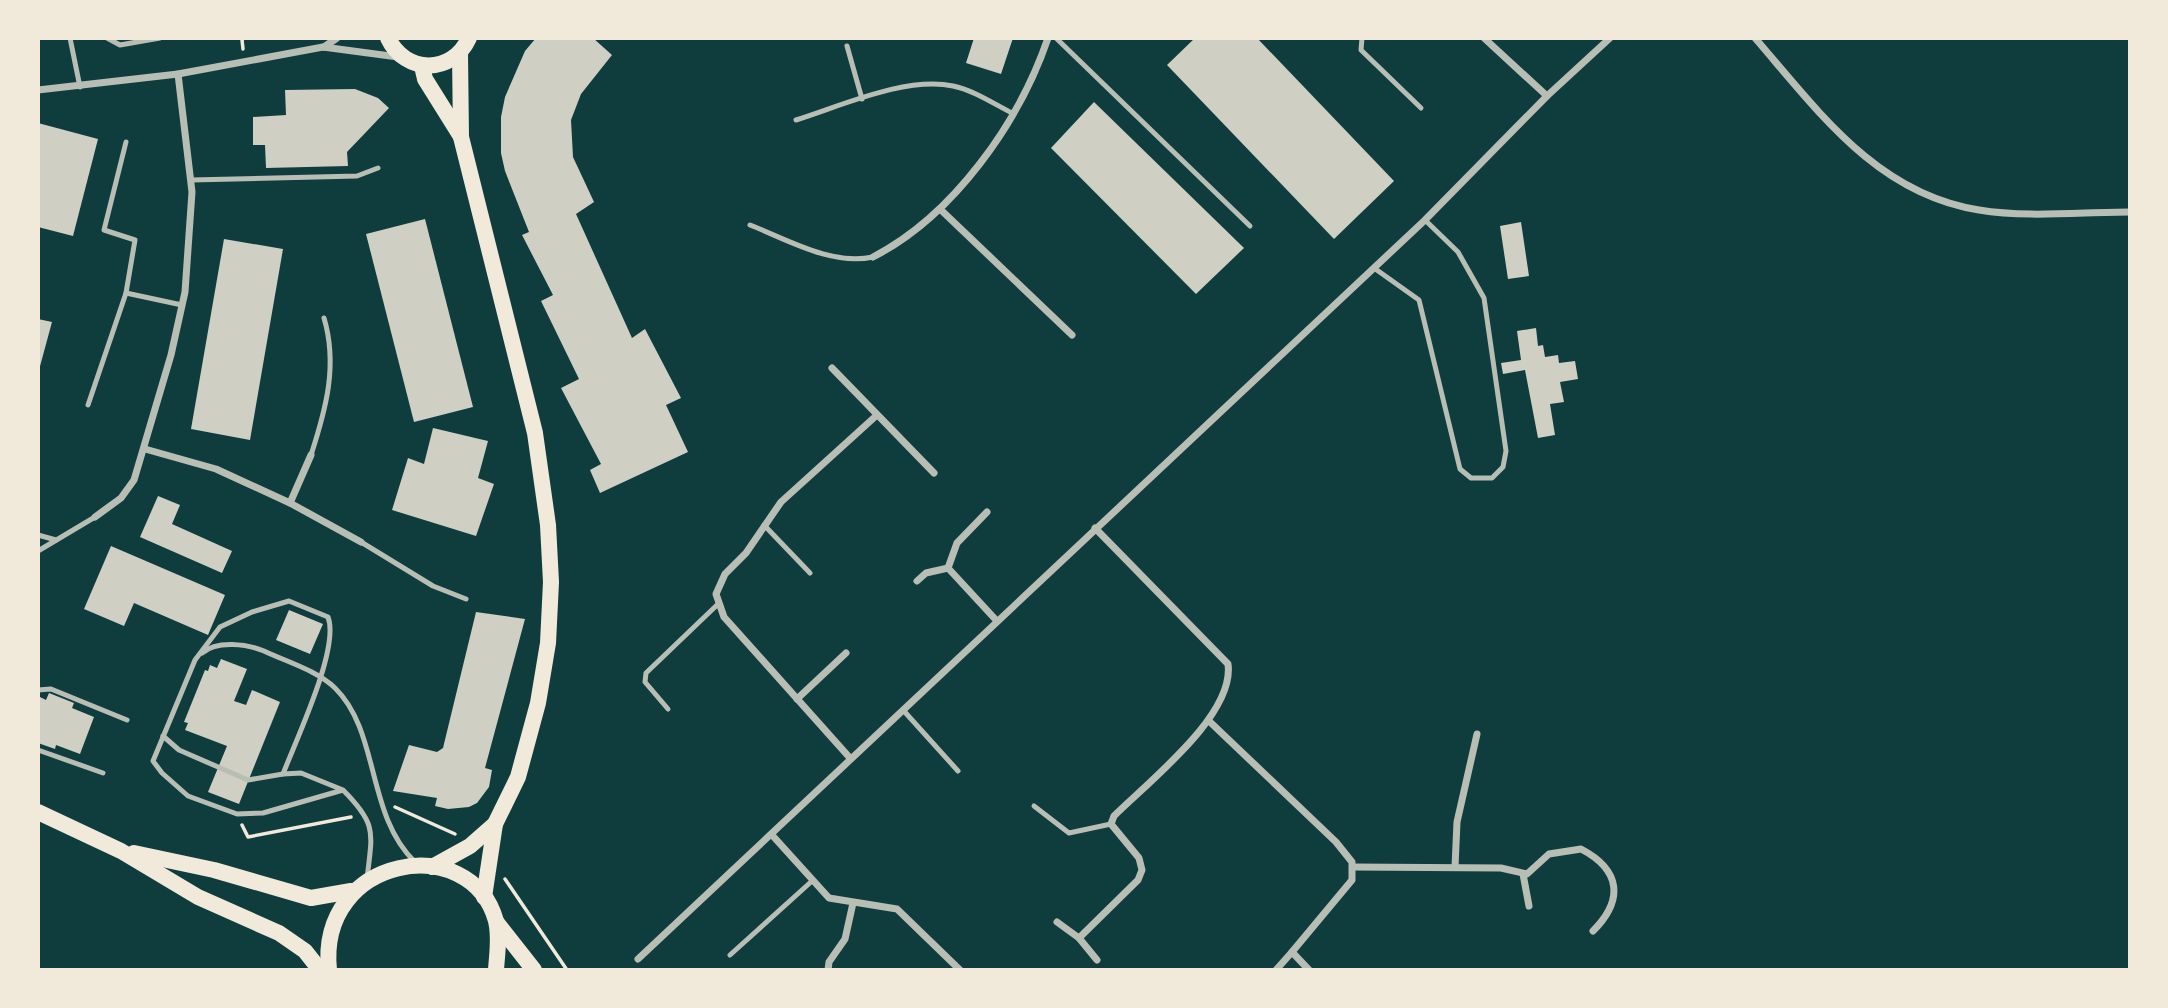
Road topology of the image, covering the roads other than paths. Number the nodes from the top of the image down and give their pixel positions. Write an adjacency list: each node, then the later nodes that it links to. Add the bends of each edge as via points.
1 (70, 38): 19 (lane)
2 (107, 38): 3 (lane, via 120,44)
3 (160, 38)
4 (337, 38): 14 (street)
5 (388, 38): 16 (main road)
6 (469, 38): 15 (main road)
7 (1048, 38): 24 (street, via 1037,70)
8 (1056, 38): 34 (lane)
9 (1362, 38): 23 (lane, via 1361,50)
10 (1484, 38): 21 (street)
11 (1610, 38): 21 (street)
12 (1755, 38): 31 (street, via 1868,162 1903,185 1980,210)
13 (847, 46): 22 (lane)
14 (323, 47): 16 (street); 18 (street)
15 (460, 53): 17 (main road, via 442,64); 26 (main road)
16 (403, 57): 17 (main road)
17 (422, 66): 26 (main road, via 425,79)
18 (178, 74): 19 (street); 29 (street)
19 (80, 87): 20 (street)
20 (38, 90)
21 (1547, 96): 32 (street)
22 (862, 99): 24 (lane, via 937,83 957,86); 25 (lane)
23 (1421, 108)
24 (1012, 113): 30 (street, via 981,162)
25 (796, 120)
26 (461, 137): 82 (main road, via 532,421 548,525 548,631 538,703 518,777)
27 (126, 142): 37 (lane, via 104,230 135,240)
28 (377, 169): 29 (lane, via 357,176)
29 (191, 180): 38 (street, via 191,245)
30 (941, 210): 35 (street, via 902,242); 40 (street)
31 (2130, 212)
32 (1425, 220): 36 (street); 36 (lane, via 1458,252 1484,298 1506,451 1503,467 1492,478 1471,478 1460,468 1419,300)
33 (750, 225): 35 (lane, via 834,257)
34 (1250, 226)
35 (873, 257)
36 (1374, 268): 51 (street)
37 (126, 293): 38 (lane); 42 (lane)
38 (182, 305): 44 (street)
39 (324, 318): 45 (lane, via 331,361 326,410)
40 (1072, 335)
41 (832, 369): 43 (street)
42 (88, 405)
43 (877, 415): 46 (street); 50 (street, via 792,490)
44 (145, 449): 47 (street, via 216,469); 49 (street, via 134,480 121,498)
45 (311, 455): 47 (street)
46 (934, 473)
47 (290, 503): 54 (street)
48 (987, 512): 56 (street, via 957,543)
49 (95, 517): 53 (lane)
50 (764, 525): 57 (lane); 60 (street, via 746,554 719,583)
51 (1094, 528): 61 (street); 70 (street, via 1228,664 1230,676)
52 (38, 535): 53 (lane)
53 (57, 540): 55 (lane)
54 (361, 542): 59 (lane, via 433,586)
55 (38, 551)
56 (948, 568): 58 (street); 61 (street)
57 (810, 573)
58 (917, 580)
59 (466, 599)
60 (717, 605): 66 (street); 67 (lane, via 646,673 645,682)
61 (996, 620): 68 (street)
62 (846, 653): 66 (street)
63 (195, 660): 64 (lane, via 206,650 230,644 255,648); 64 (lane, via 220,627 289,601 328,617 332,628); 72 (lane)
64 (320, 678): 77 (lane); 85 (lane, via 349,705 390,830)
65 (38, 690): 69 (lane, via 51,688)
66 (797, 699): 74 (street)
67 (668, 709)
68 (903, 710): 74 (street); 75 (lane)
69 (127, 720)
70 (1209, 721): 81 (street); 86 (street, via 1346,853)
71 (1477, 734): 87 (street, via 1457,822)
72 (163, 736): 77 (lane, via 179,750 248,780); 78 (lane, via 153,761 162,773 188,796 237,814 263,813)
73 (38, 750): 76 (lane)
74 (850, 758): 83 (street)
75 (958, 771)
76 (103, 773)
77 (283, 774): 78 (lane, via 301,773)
78 (343, 790): 90 (lane, via 365,814 373,835)
79 (1034, 806): 81 (lane, via 1069,833)
80 (38, 812): 84 (main road)
81 (1112, 820): 98 (street, via 1139,858 1142,870 1138,880)
82 (495, 824): 85 (main road, via 470,846); 92 (main road)
83 (772, 835): 89 (street); 101 (street)
84 (121, 851): 91 (main road, via 214,870 311,898); 103 (main road, via 198,897 279,933 305,951)
85 (425, 866): 90 (main road, via 391,869); 92 (main road, via 464,879)
86 (1353, 867): 87 (street); 99 (street, via 1352,880)
87 (1455, 867): 88 (street, via 1502,868)
88 (1523, 874): 94 (street); 97 (street, via 1549,853 1565,849 1581,849 1595,857 1611,875 1614,900 1608,916)
89 (811, 881): 93 (street, via 829,898); 100 (lane)
90 (367, 882): 91 (main road)
91 (351, 891): 104 (main road, via 332,928)
92 (484, 897): 95 (main road)
93 (853, 903): 107 (street, via 845,939); 108 (street, via 897,909)
94 (1529, 906)
95 (495, 921): 105 (main road); 106 (main road)
96 (1057, 922): 98 (street)
97 (1593, 931)
98 (1079, 938): 102 (street)
99 (1292, 952): 109 (street); 110 (street)
100 (730, 955)
101 (638, 959)
102 (1097, 960)
103 (320, 970)
104 (328, 970)
105 (495, 970)
106 (534, 970)
107 (828, 970)
108 (960, 970)
109 (1276, 970)
110 (1309, 970)

